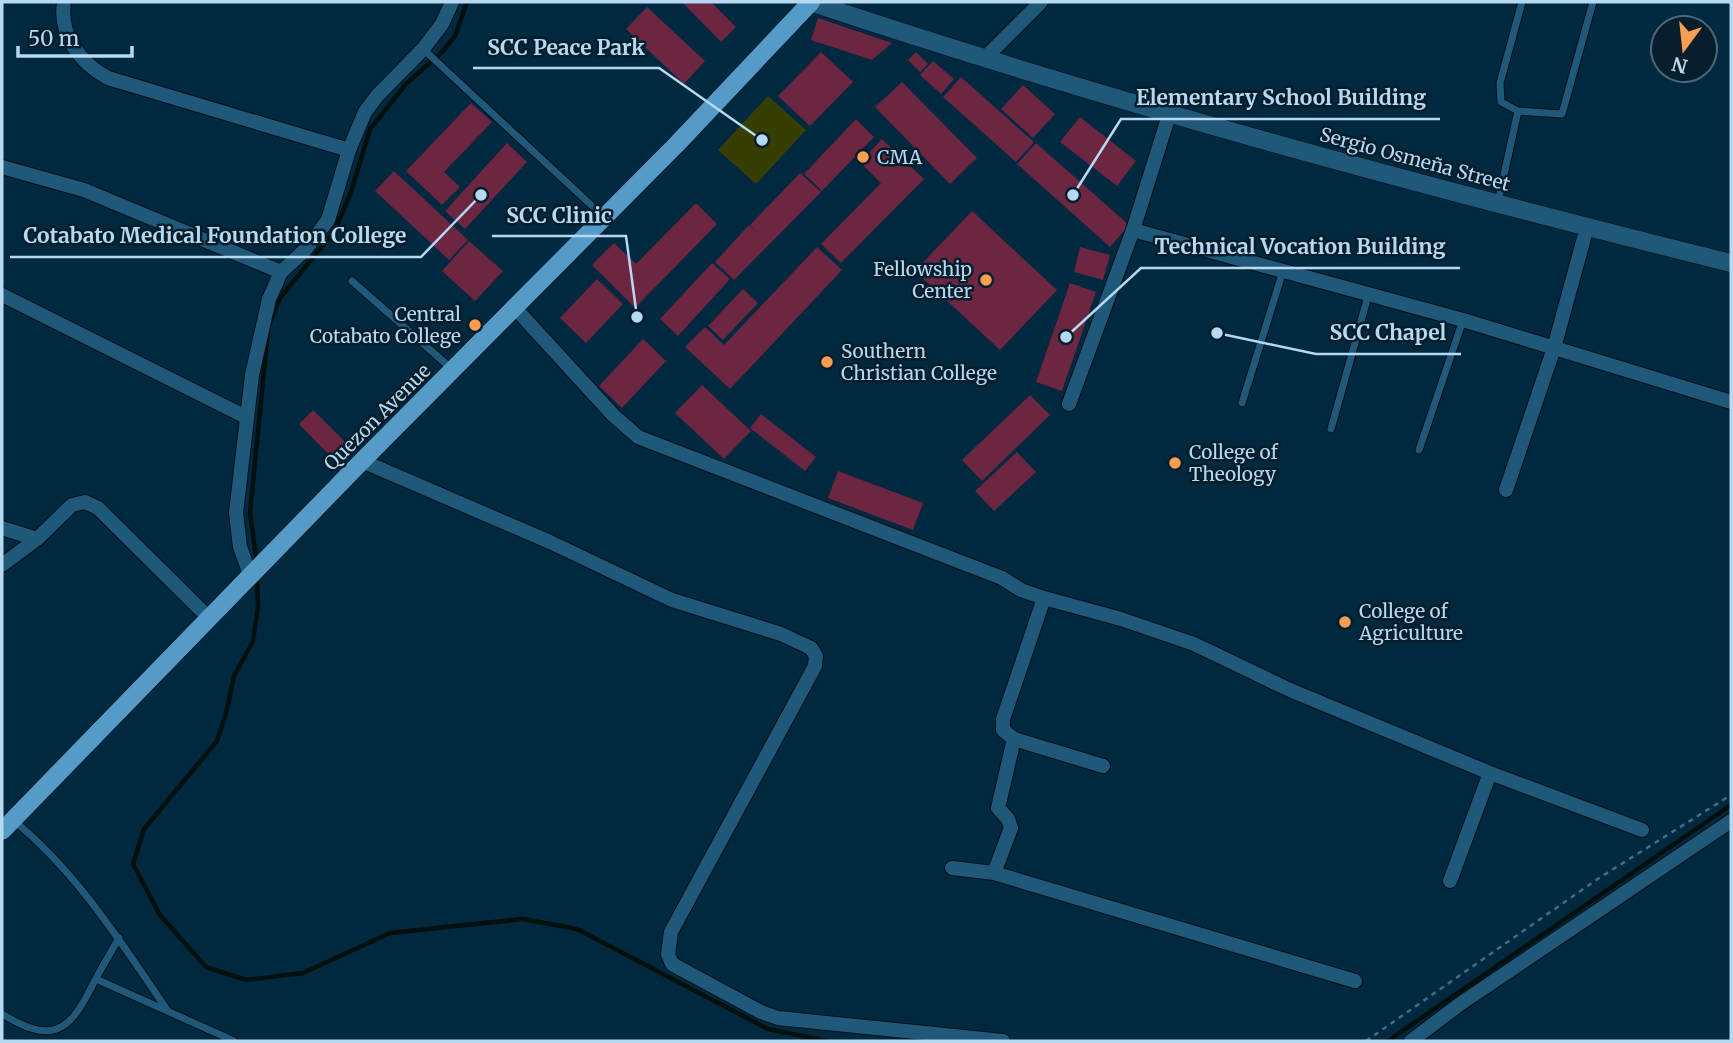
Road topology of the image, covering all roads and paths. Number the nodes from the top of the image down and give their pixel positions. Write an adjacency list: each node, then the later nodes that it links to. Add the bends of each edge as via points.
1 (64, 2): 11 (street, via 64,30 91,69 108,78)
2 (452, 2): 7 (street)
3 (811, 2): 8 (street, Sergio Osmeña Street); 14 (main road, Quezon Avenue)
4 (1041, 2): 8 (street)
5 (1522, 2): 9 (lane, via 1500,83 1501,102)
6 (1592, 2): 9 (lane, via 1563,114)
7 (426, 52): 11 (street, via 377,96); 14 (lane)
8 (985, 58): 10 (street, Sergio Osmeña Street)
9 (1518, 111): 13 (lane)
10 (1169, 115): 13 (street, Sergio Osmeña Street); 16 (street)
11 (349, 150): 19 (street, via 328,220)
12 (2, 167): 19 (street, via 84,190)
13 (1497, 203): 15 (street, Sergio Osmeña Street)
14 (604, 218): 23 (main road, Quezon Avenue)
15 (1587, 227): 17 (street, Sergio Osmeña Street); 25 (street)
16 (1133, 230): 18 (street); 29 (street)
17 (1731, 263)
18 (1283, 271): 22 (street); 28 (lane)
19 (281, 272): 30 (street, via 269,299)
20 (352, 281): 26 (lane)
21 (2, 295): 30 (street)
22 (1368, 296): 24 (street); 31 (lane)
23 (515, 308): 26 (main road, Quezon Avenue); 39 (street, via 638,437)
24 (1463, 320): 25 (street); 32 (lane)
25 (1554, 348): 27 (street); 34 (street)
26 (454, 371): 33 (main road, Quezon Avenue)
27 (1731, 402)
28 (1242, 403)
29 (1069, 404)
30 (246, 416): 38 (street, via 236,513 240,547)
31 (1331, 429)
32 (1419, 450)
33 (362, 461): 38 (main road, Quezon Avenue); 57 (street, via 672,600 781,634 811,648 816,656 815,666 671,932 668,954 672,964 778,1018)
34 (1506, 490)
35 (2, 528): 36 (street)
36 (37, 539): 37 (street); 40 (street, via 72,505 85,502 97,508)
37 (2, 565)
38 (251, 577): 40 (main road, Quezon Avenue)
39 (1044, 598): 41 (street, via 1003,719 1003,730); 43 (street, via 1194,644 1290,690)
40 (209, 618): 46 (main road, Quezon Avenue)
41 (1014, 739): 42 (street); 49 (street, via 998,808 1011,828)
42 (1103, 765)
43 (1490, 773): 47 (street); 50 (street)
44 (1731, 795): 58 (path, via 1600,878)
45 (1731, 821): 59 (street)
46 (5, 822): 51 (lane, via 52,854)
47 (1642, 830)
48 (951, 868): 49 (street)
49 (994, 873): 53 (street)
50 (1450, 881)
51 (119, 938): 52 (lane); 54 (lane)
52 (96, 979): 54 (lane); 55 (lane, via 63,1035 37,1038 18,1030)
53 (1355, 981)
54 (168, 1011): 56 (lane)
55 (2, 1014)
56 (233, 1041)
57 (1003, 1041)
58 (1366, 1041)
59 (1411, 1041)

